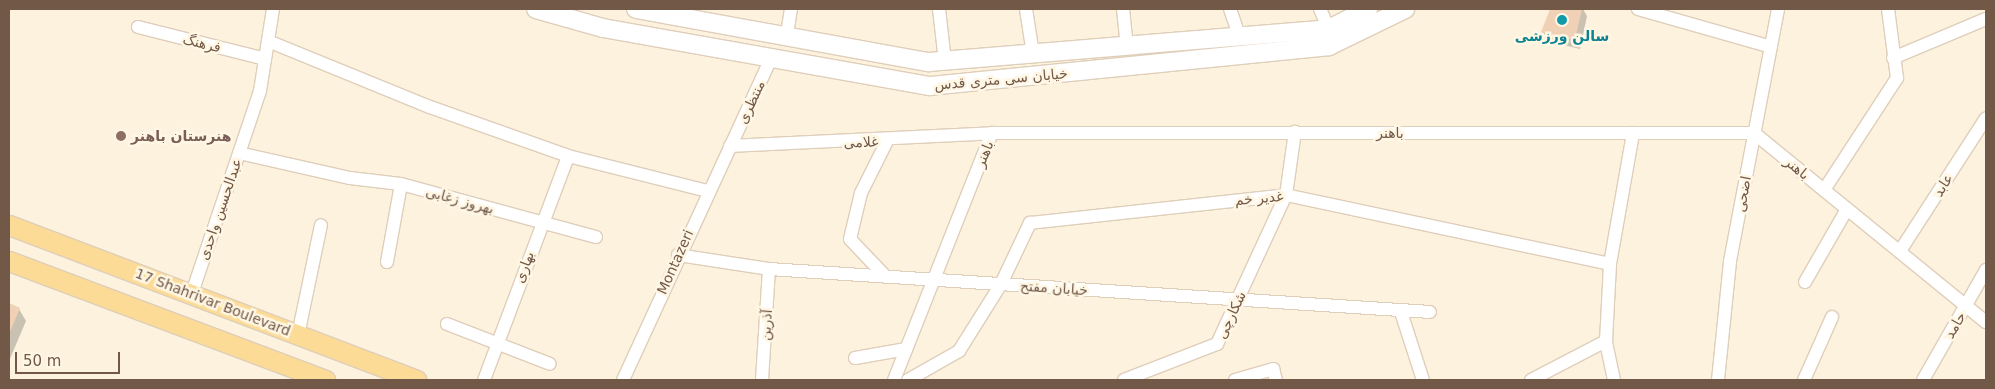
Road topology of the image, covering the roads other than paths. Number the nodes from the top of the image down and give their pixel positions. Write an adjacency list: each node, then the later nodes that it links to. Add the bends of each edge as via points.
1 (273, 9): 23 (street, عبدالحسین واحدی)
2 (536, 9): 19 (main road, خیابان سی متری قدس)
3 (590, 9): 19 (main road, via 589,16)
4 (636, 9): 21 (main road, خیابان سی متری قدس)
5 (791, 9): 21 (street)
6 (939, 9): 30 (street)
7 (1026, 9): 26 (street)
8 (1123, 9): 24 (street)
9 (1230, 9): 22 (street)
10 (1320, 9): 20 (street)
11 (1368, 9): 20 (main road, خیابان سی متری قدس)
12 (1405, 9): 31 (main road, خیابان سی متری قدس, via 1329,46)
13 (1638, 9): 16 (street)
14 (1778, 9): 25 (street, اضحی)
15 (1888, 9): 28 (street)
16 (1679, 14): 25 (street)
17 (1986, 19): 28 (street)
18 (138, 27): 29 (street, فرهنگ)
19 (603, 28): 27 (main road, خیابان سی متری قدس)
20 (1329, 29): 22 (main road, خیابان سی متری قدس)
21 (787, 34): 30 (main road, خیابان سی متری قدس)
22 (1239, 35): 24 (main road, خیابان سی متری قدس)
23 (268, 40): 29 (street, عبدالحسین واحدی); 40 (street, via 430,107)
24 (1127, 45): 26 (main road, خیابان سی متری قدس)
25 (1771, 47): 35 (street, اضحی)
26 (1033, 54): 30 (main road, خیابان سی متری قدس)
27 (771, 58): 31 (main road, خیابان سی متری قدس); 38 (street, منتظری)
28 (1893, 58): 42 (street, via 1897,78)
29 (265, 59): 39 (street, عبدالحسین واحدی, via 260,91)
30 (937, 62): 31 (main road)
31 (930, 86)
32 (1986, 118): 50 (street, عابد)
33 (1295, 132): 34 (street, باهنر); 36 (street, باهنر); 44 (street, شکارچی)
34 (992, 133): 37 (street, غلامی); 58 (street, باهنر)
35 (1754, 133): 36 (street, باهنر); 42 (street, باهنر); 88 (street, اضحی, via 1730,261)
36 (1633, 134): 54 (street)
37 (887, 141): 38 (street, غلامی); 57 (street, via 861,193 850,239)
38 (730, 146): 43 (street, Montazeri)
39 (239, 153): 41 (street, بهروز زغابی, via 350,178); 61 (street, عبدالحسین واحدی)
40 (568, 156): 43 (street); 46 (street, بهاری)
41 (401, 184): 46 (street, بهروز زغابی); 53 (street)
42 (1824, 190): 45 (street, باهنر)
43 (708, 191): 51 (street, Montazeri)
44 (1286, 194): 54 (street, غدیر خم); 60 (street, غدیر خم, via 1030,223); 62 (street, شکارچی)
45 (1847, 209): 50 (street, باهنر); 59 (street)
46 (540, 222): 49 (street, بهروز زغابی); 71 (street, بهاری)
47 (9, 224): 61 (main road, 17 Shahrivar Boulevard)
48 (321, 225): 69 (street)
49 (596, 237)
50 (1900, 251): 63 (street, باهنر)
51 (678, 254): 55 (street, خیابان مفتح); 80 (street, Montazeri)
52 (9, 261): 77 (main road)
53 (387, 262)
54 (1610, 264): 70 (street)
55 (769, 269): 57 (street, خیابان مفتح); 81 (street, آذرین)
56 (1986, 270): 63 (street, حامد)
57 (886, 277): 58 (street, خیابان مفتح)
58 (933, 280): 60 (street, خیابان مفتح); 72 (street, باهنر)
59 (1805, 282)
60 (1001, 284): 62 (street, خیابان مفتح); 83 (street, via 959,351)
61 (192, 293): 69 (main road, 17 Shahrivar Boulevard)
62 (1237, 301): 64 (street, خیابان مفتح); 84 (street, شکارچی, via 1217,344)
63 (1966, 305): 67 (street, باهنر); 90 (street, حامد)
64 (1401, 312): 65 (street, خیابان مفتح); 86 (street)
65 (1430, 312)
66 (1832, 317): 89 (street)
67 (1986, 322)
68 (447, 324): 71 (street)
69 (298, 335): 78 (main road, 17 Shahrivar Boulevard)
70 (1606, 341): 76 (street); 87 (street)
71 (497, 344): 74 (street); 79 (street, بهاری)
72 (906, 349): 73 (street); 82 (street, باهنر)
73 (855, 358)
74 (550, 364)
75 (1274, 375): 85 (street)
76 (1535, 379)
77 (326, 380)
78 (417, 380)
79 (484, 380)
80 (623, 380)
81 (762, 380)
82 (894, 380)
83 (908, 380)
84 (1124, 380)
85 (1235, 380)
86 (1423, 380)
87 (1614, 380)
88 (1718, 380)
89 (1804, 380)
90 (1923, 380)

